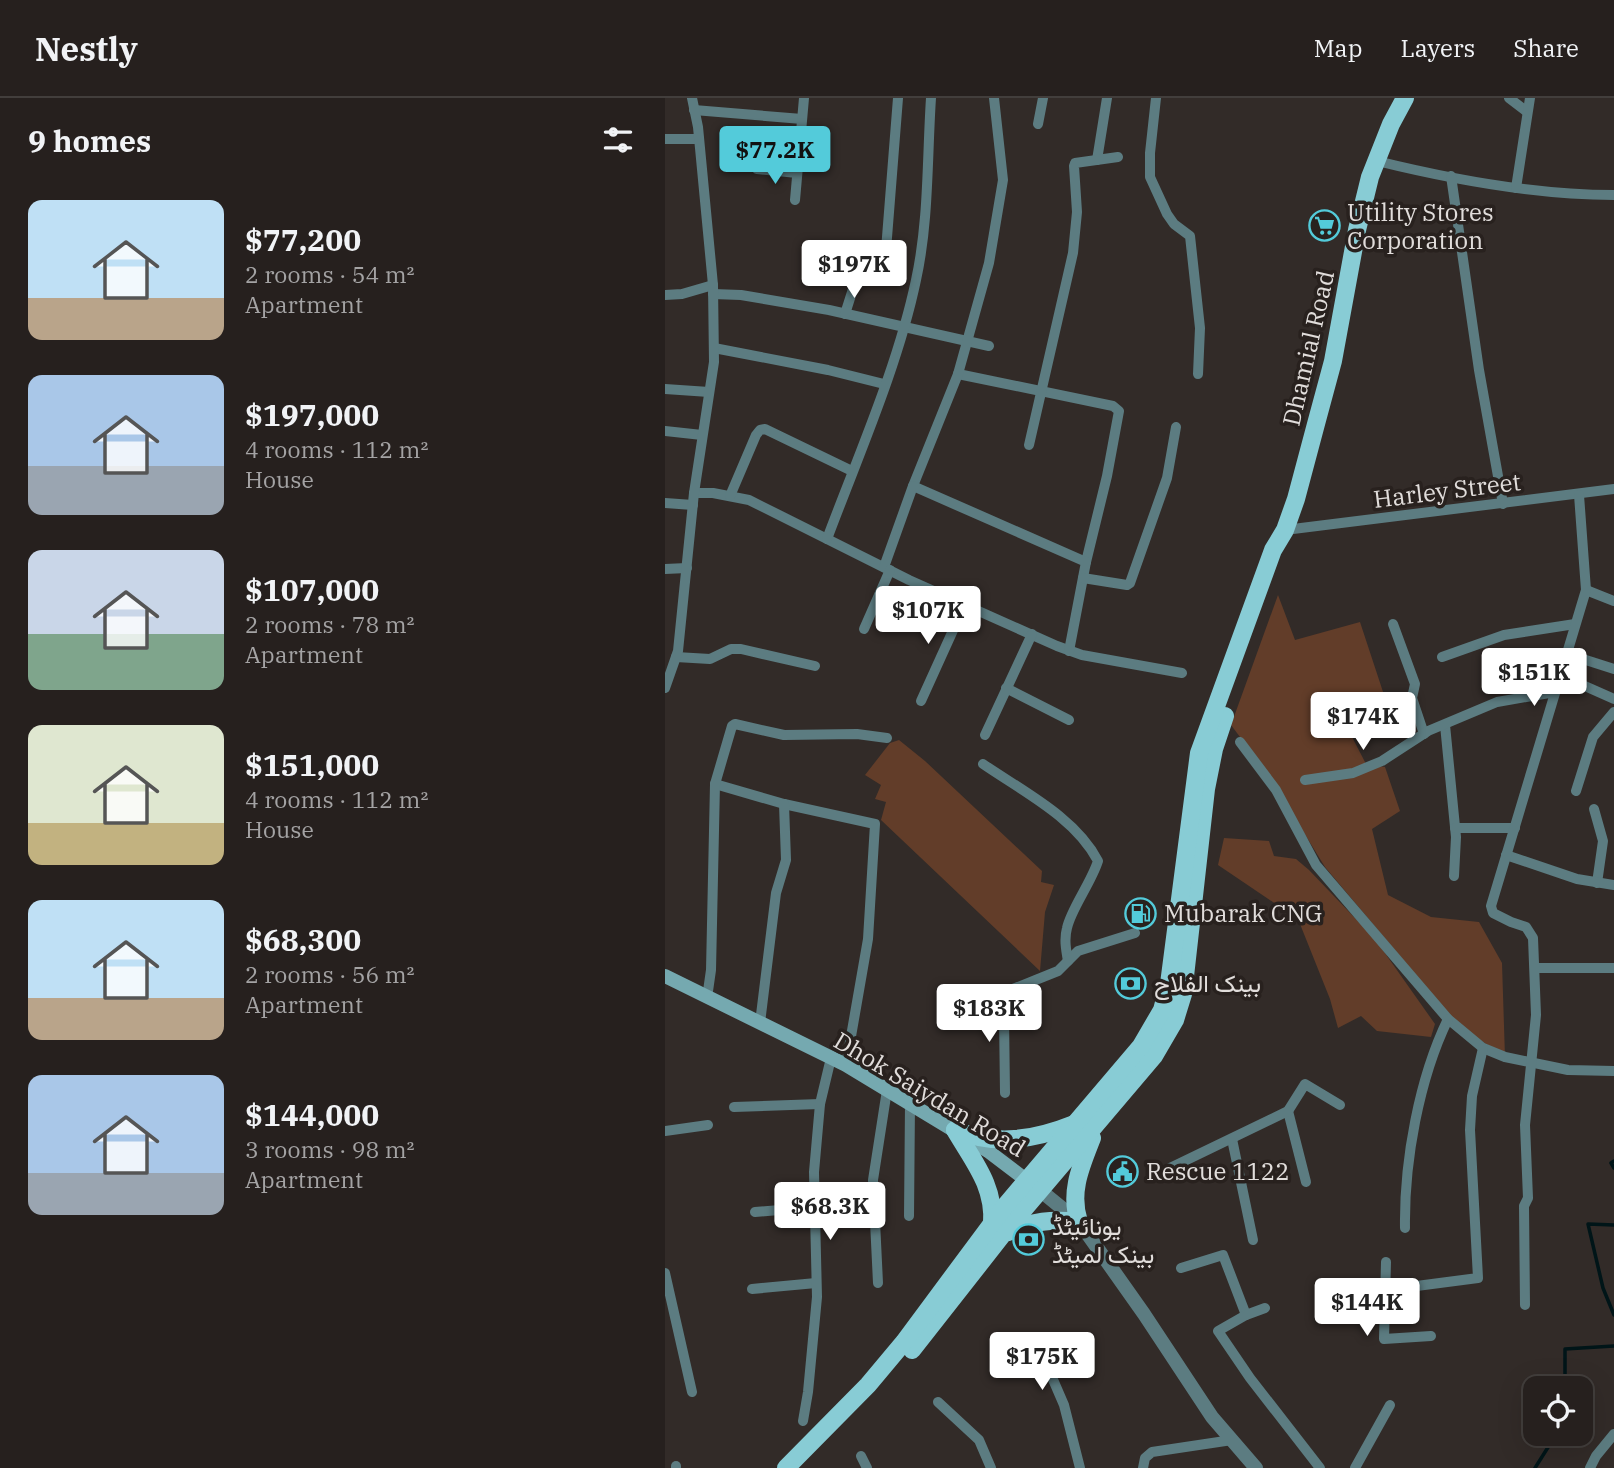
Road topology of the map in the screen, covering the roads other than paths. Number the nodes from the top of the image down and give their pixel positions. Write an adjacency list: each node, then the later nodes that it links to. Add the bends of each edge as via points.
1 (692, 98): 12 (street)
2 (804, 98): 14 (street)
3 (898, 98): 29 (street, via 886,250 866,248)
4 (930, 98): 30 (street, via 924,221 916,280)
5 (994, 98): 31 (street, via 1003,180 989,263)
6 (1043, 98): 15 (street)
7 (1107, 98): 19 (street)
8 (1156, 98): 35 (street, via 1150,177 1167,214 1190,236 1200,328)
9 (1405, 98): 20 (main road, Dhamial Road)
10 (1509, 98): 13 (street)
11 (1530, 98): 13 (street)
12 (694, 110): 14 (street); 17 (street)
13 (1526, 111): 24 (street)
14 (803, 119): 22 (street)
15 (1038, 124)
16 (665, 139): 17 (street)
17 (699, 139): 27 (street)
18 (1118, 157): 19 (street)
19 (1097, 160): 38 (street, via 1074,166 1077,212 1073,253)
20 (1377, 161): 23 (street); 53 (main road, Dhamial Road, via 1357,230 1333,361)
21 (757, 169): 22 (street)
22 (797, 173): 26 (street)
23 (1451, 176): 24 (street); 51 (street)
24 (1516, 188): 25 (street)
25 (1614, 195)
26 (795, 200)
27 (713, 289): 28 (street); 29 (street); 33 (street)
28 (665, 295)
29 (845, 314): 30 (street)
30 (903, 326): 31 (street); 36 (street)
31 (968, 341): 32 (street); 34 (street)
32 (989, 346)
33 (714, 348): 36 (street); 39 (street)
34 (958, 374): 38 (street); 45 (street)
35 (1198, 374)
36 (884, 384): 44 (street)
37 (665, 389): 39 (street)
38 (1041, 391): 43 (street); 55 (street, via 1119,411)
39 (709, 393): 42 (street)
40 (1176, 427): 59 (street, via 1167,478 1130,583)
41 (665, 431): 42 (street)
42 (702, 435): 47 (street)
43 (1029, 446)
44 (852, 471): 49 (street, via 759,430); 54 (street)
45 (913, 486): 55 (street); 58 (street)
46 (1614, 489): 48 (street, Harley Street)
47 (694, 493): 49 (street); 52 (street)
48 (1579, 495): 51 (street, Harley Street); 60 (street)
49 (730, 496): 54 (street, via 749,500)
50 (665, 503): 52 (street)
51 (1503, 503): 53 (street, Harley Street)
52 (693, 505): 56 (street)
53 (1285, 530): 99 (main road, Dhamial Road, via 1273,550 1199,753)
54 (827, 539): 58 (street)
55 (1086, 562): 59 (street)
56 (687, 568): 57 (street); 69 (street)
57 (665, 569)
58 (887, 569): 62 (street); 65 (street)
59 (1083, 578): 67 (street)
60 (1585, 590): 61 (street); 64 (street)
61 (1614, 601)
62 (965, 604): 66 (street); 79 (street)
63 (1393, 624): 83 (street, via 1415,684 1412,698)
64 (1576, 624): 68 (street); 70 (street, via 1504,635)
65 (864, 629)
66 (1031, 634): 67 (street); 76 (street)
67 (1069, 651): 73 (street)
68 (1567, 654): 72 (street); 74 (street)
69 (676, 657): 71 (street, via 710,659 741,649); 75 (street)
70 (1442, 657)
71 (815, 666)
72 (1614, 669)
73 (1182, 673)
74 (1560, 675): 77 (street); 78 (street)
75 (665, 688)
76 (1006, 688): 81 (street); 84 (street)
77 (1555, 692): 82 (street, via 1497,702); 94 (street)
78 (1614, 699)
79 (921, 701)
80 (1614, 712): 90 (street, via 1593,737)
81 (1069, 720)
82 (1445, 725): 83 (street); 93 (street)
83 (1424, 734): 88 (street, via 1353,773)
84 (985, 735)
85 (887, 737): 89 (street, via 784,735 735,724)
86 (1240, 742): 106 (street, via 1276,790 1316,865)
87 (983, 764): 101 (street, via 1065,821 1098,861 1067,925)
88 (1305, 780)
89 (715, 784): 91 (street); 105 (street)
90 (1576, 791)
91 (784, 804): 107 (street, via 786,860 776,893); 111 (street, via 875,824 869,939)
92 (1594, 809): 97 (street, via 1603,841)
93 (1455, 828): 94 (street); 96 (street)
94 (1515, 828): 95 (street)
95 (1506, 855): 97 (street); 102 (street, via 1491,906 1493,913 1526,927 1533,938)
96 (1454, 876)
97 (1597, 883): 98 (street)
98 (1614, 885)
99 (1184, 919): 120 (main road, via 1162,1010 1141,1046); 122 (main road, via 1183,994 1175,1020 1154,1056)
100 (1135, 933): 101 (street, via 1078,951)
101 (1068, 961): 114 (street, via 1058,971 1013,989 1007,998)
102 (1535, 968): 103 (street); 110 (street, via 1535,1040)
103 (1614, 968)
104 (665, 976): 105 (main road, Dhok Saiydan Road)
105 (707, 998): 107 (main road, Dhok Saiydan Road)
106 (1448, 1018): 108 (street); 133 (street, via 1433,1051 1417,1122 1405,1191)
107 (760, 1023): 109 (main road, Dhok Saiydan Road)
108 (1483, 1048): 110 (street); 142 (street, via 1470,1130 1478,1278)
109 (831, 1058): 111 (main road, Dhok Saiydan Road); 115 (street)
110 (1530, 1062): 112 (street, via 1568,1070); 143 (street, via 1525,1125)
111 (846, 1065): 113 (main road, Dhok Saiydan Road)
112 (1614, 1071)
113 (887, 1090): 116 (main road, Dhok Saiydan Road); 140 (street, via 873,1181)
114 (1005, 1093)
115 (820, 1104): 118 (street); 129 (street)
116 (910, 1104): 123 (main road, Dhok Saiydan Road); 131 (street)
117 (1340, 1105): 119 (street, via 1305,1084)
118 (734, 1107)
119 (1288, 1111): 125 (street); 127 (street)
120 (1075, 1124): 123 (main road, via 1034,1138 1010,1140); 128 (main road)
121 (708, 1125): 124 (street)
122 (1097, 1125): 128 (main road); 132 (main road, via 1076,1184)
123 (955, 1130): 128 (main road, Dhok Saiydan Road); 134 (main road, via 988,1184)
124 (665, 1131)
125 (1232, 1139): 126 (street); 135 (street)
126 (1170, 1168)
127 (1306, 1182)
128 (1034, 1186): 132 (street, Dhok Saiydan Road); 134 (main road)
129 (814, 1207): 130 (street); 139 (street)
130 (755, 1212)
131 (909, 1216)
132 (1079, 1222): 134 (main road, via 1053,1220); 153 (street, Dhok Saiydan Road)
133 (1405, 1228)
134 (997, 1229): 155 (main road, via 868,1385); 156 (main road, via 898,1367)
135 (1254, 1240)
136 (1386, 1262): 142 (street)
137 (1181, 1268): 145 (street, via 1223,1255)
138 (665, 1273): 148 (street)
139 (816, 1283): 141 (street); 151 (street)
140 (878, 1283)
141 (752, 1289)
142 (1386, 1290): 146 (street, via 1384,1339)
143 (1525, 1305)
144 (1265, 1308): 145 (street)
145 (1246, 1315): 162 (street, via 1218,1331)
146 (1431, 1336)
147 (1048, 1368): 159 (street, via 1064,1405)
148 (692, 1392)
149 (938, 1402): 158 (street, via 979,1440)
150 (1390, 1405): 163 (street)
151 (803, 1421)
152 (1614, 1434): 164 (street)
153 (1232, 1440): 160 (street, via 1152,1452); 161 (street, Dhok Saiydan Road)
154 (861, 1456): 157 (street)
155 (786, 1468)
156 (801, 1468)
157 (867, 1468)
158 (991, 1468)
159 (1080, 1468)
160 (1143, 1468)
161 (1255, 1468)
162 (1320, 1468)
163 (1355, 1468)
164 (1590, 1468)

